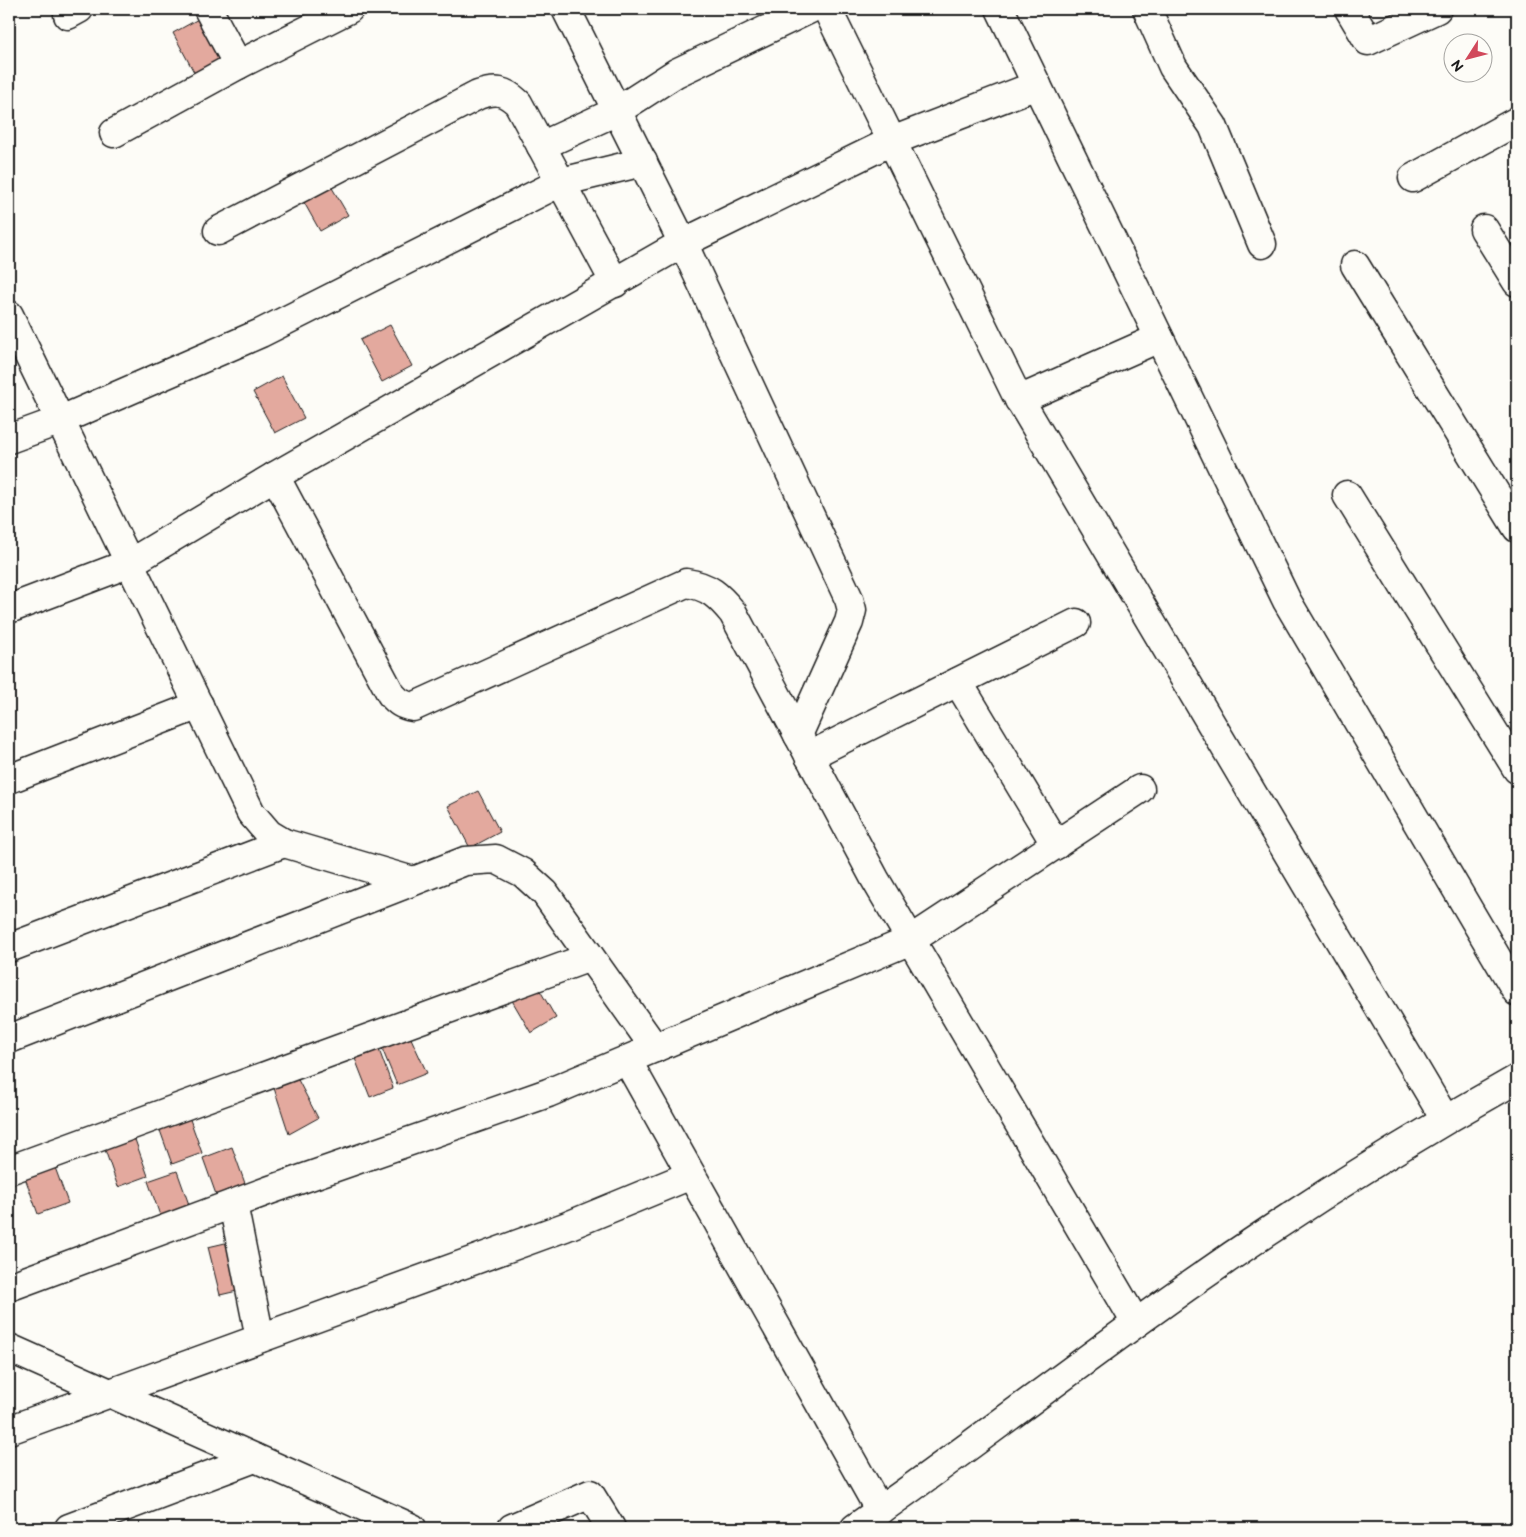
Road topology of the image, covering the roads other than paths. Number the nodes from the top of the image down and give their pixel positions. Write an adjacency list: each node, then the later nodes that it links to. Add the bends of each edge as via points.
1 (208, 9): 10 (street)
2 (349, 9): 10 (street)
3 (566, 9): 12 (street)
4 (810, 9): 12 (street, via 676,73)
5 (827, 9): 15 (street)
6 (1000, 9): 11 (street)
7 (1147, 9): 23 (street, via 1173,67 1212,126)
8 (1349, 9): 9 (street, via 1368,41)
9 (1437, 9)
10 (238, 65): 14 (street)
11 (1037, 85): 15 (street); 28 (street)
12 (617, 111): 16 (street); 17 (street)
13 (1517, 121): 18 (street)
14 (114, 134)
15 (892, 141): 22 (street); 29 (street)
16 (541, 146): 19 (street); 21 (street, via 518,103 506,92 493,90)
17 (643, 162): 19 (street); 22 (street)
18 (1413, 178)
19 (560, 182): 25 (street); 30 (street, via 261,333)
20 (1484, 229): 26 (street)
21 (218, 231)
22 (683, 243): 25 (street); 40 (street, via 844,586 852,610)
23 (1262, 244)
24 (1355, 265): 34 (street)
25 (615, 282): 32 (street)
26 (1517, 282)
27 (9, 315): 30 (street)
28 (1159, 338): 29 (street); 50 (street, via 1287,601)
29 (1019, 400): 55 (street)
30 (61, 420): 31 (street); 35 (street)
31 (9, 439)
32 (275, 476): 35 (street); 40 (street, via 391,694 405,706 412,707 686,583 700,585 718,594 733,613)
33 (1347, 495): 41 (street)
34 (1517, 528)
35 (130, 564): 36 (street); 39 (street)
36 (9, 608)
37 (1076, 623): 38 (street)
38 (958, 682): 40 (street); 45 (street)
39 (199, 704): 42 (street); 44 (street, via 250,812 269,834)
40 (803, 745): 47 (street)
41 (1517, 769)
42 (9, 779)
43 (1140, 789): 45 (street)
44 (284, 843): 46 (street); 48 (street)
45 (1056, 845): 47 (street)
46 (414, 881): 49 (street, via 465,861 496,859 523,873 545,893); 51 (street)
47 (911, 940): 52 (street); 60 (street)
48 (9, 948)
49 (590, 957): 52 (street); 56 (street)
50 (1517, 992)
51 (9, 1039)
52 (655, 1048): 53 (street)
53 (627, 1060): 57 (street); 58 (street, via 548,1093)
54 (1517, 1078): 55 (street)
55 (1445, 1119): 60 (street, via 1286,1220)
56 (9, 1170)
57 (691, 1175): 61 (street, via 565,1227); 66 (street)
58 (233, 1204): 59 (street); 61 (street)
59 (9, 1287)
60 (1136, 1323): 66 (street)
61 (260, 1338): 63 (street)
62 (9, 1348): 63 (street)
63 (110, 1393): 64 (street); 65 (street)
64 (9, 1430)
65 (255, 1458): 68 (street); 69 (street)
66 (880, 1511): 71 (street)
67 (520, 1527): 70 (street, via 590,1494)
68 (69, 1528)
69 (412, 1528)
70 (611, 1528)
71 (855, 1528)

